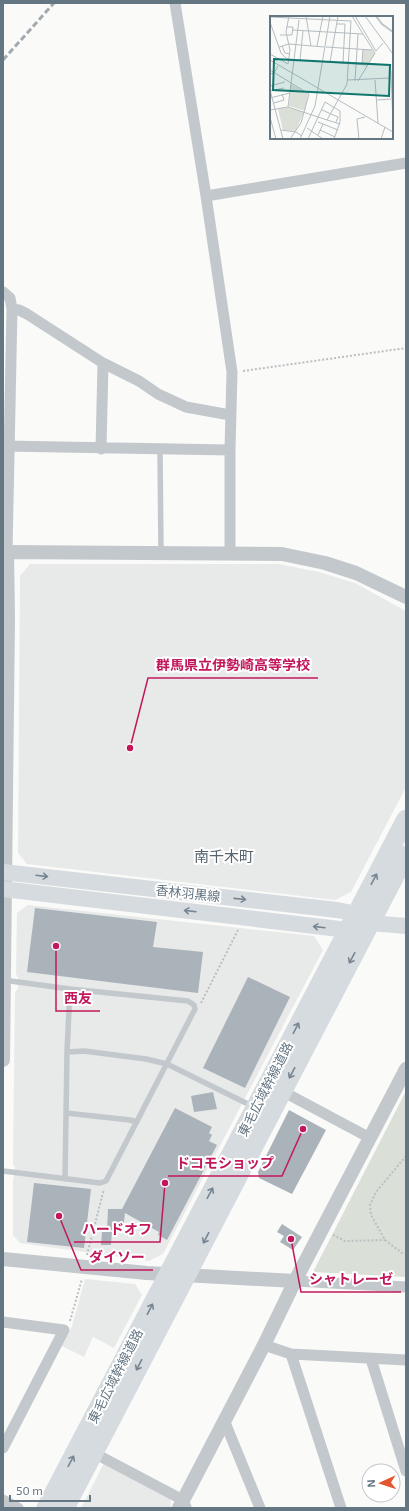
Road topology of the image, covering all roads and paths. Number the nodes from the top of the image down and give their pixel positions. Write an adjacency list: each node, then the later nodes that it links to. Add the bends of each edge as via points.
1 (175, 3): 3 (street)
2 (406, 163): 3 (street)
3 (206, 196): 8 (street)
4 (3, 292): 5 (street, via 10,298)
5 (8, 308): 7 (street, via 27,314); 9 (street)
6 (406, 348): 8 (path)
7 (103, 363): 10 (street, via 186,408); 12 (street)
8 (232, 372): 10 (street)
9 (7, 373): 11 (street)
10 (230, 415): 14 (street)
11 (6, 446): 12 (street); 15 (street)
12 (101, 449): 13 (street)
13 (160, 450): 14 (street); 16 (lane)
14 (230, 450): 17 (street)
15 (5, 552): 16 (street); 19 (street)
16 (161, 552): 17 (street)
17 (230, 553): 18 (street, via 282,554 325,563 356,573)
18 (406, 597)
19 (6, 617): 20 (street)
20 (4, 781): 23 (street)
21 (406, 819): 25 (highway, 東毛広域幹線道路, one-way to 21)
22 (406, 855): 25 (highway, 東毛広域幹線道路)
23 (4, 872): 24 (street); 25 (main road, 香林羽黒線, one-way to 25, via 324,908)
24 (4, 889): 28 (main road, 香林羽黒線, one-way to 24); 29 (street)
25 (364, 919): 26 (main road, 香林羽黒線); 28 (highway, 東毛広域幹線道路); 36 (highway, 東毛広域幹線道路, one-way to 36)
26 (406, 926)
27 (239, 928): 31 (path)
28 (348, 930): 37 (highway, 東毛広域幹線道路, one-way to 28)
29 (4, 980): 30 (lane); 33 (street)
30 (70, 989): 32 (lane); 34 (lane, via 193,1003 194,1013)
31 (201, 1003)
32 (67, 1052): 34 (lane, via 84,1051); 38 (lane)
33 (3, 1060)
34 (167, 1064): 37 (lane); 39 (lane)
35 (406, 1069): 40 (street)
36 (282, 1091): 40 (street); 52 (highway, 東毛広域幹線道路, one-way to 52)
37 (256, 1108): 50 (highway, 東毛広域幹線道路, one-way to 37)
38 (66, 1113): 39 (lane); 43 (lane)
39 (137, 1122): 44 (lane)
40 (370, 1138): 53 (street)
41 (406, 1156): 46 (path, via 376,1192 370,1205 371,1215)
42 (3, 1171): 43 (lane)
43 (65, 1179): 44 (lane, via 100,1183)
44 (106, 1181): 48 (path)
45 (328, 1233): 46 (path, via 345,1240)
46 (384, 1240): 47 (path, via 402,1253)
47 (406, 1253)
48 (87, 1256)
49 (3, 1259): 50 (street)
50 (167, 1274): 52 (street); 68 (highway, 東毛広域幹線道路, one-way to 50)
51 (82, 1276): 56 (path)
52 (186, 1276): 53 (street); 63 (highway, 東毛広域幹線道路, one-way to 63)
53 (295, 1281): 54 (street); 57 (street)
54 (406, 1286)
55 (3, 1322): 62 (street, via 64,1330)
56 (69, 1324)
57 (264, 1345): 58 (street); 61 (street)
58 (291, 1354): 59 (street); 71 (street)
59 (371, 1359): 60 (street); 64 (street)
60 (406, 1360)
61 (224, 1420): 66 (street); 70 (street)
62 (3, 1448)
63 (94, 1453): 66 (street); 69 (highway, 東毛広域幹線道路)
64 (406, 1471)
65 (3, 1500): 67 (street)
66 (183, 1505)
67 (18, 1508)
68 (46, 1508)
69 (65, 1508)
70 (260, 1508)
71 (341, 1508)

